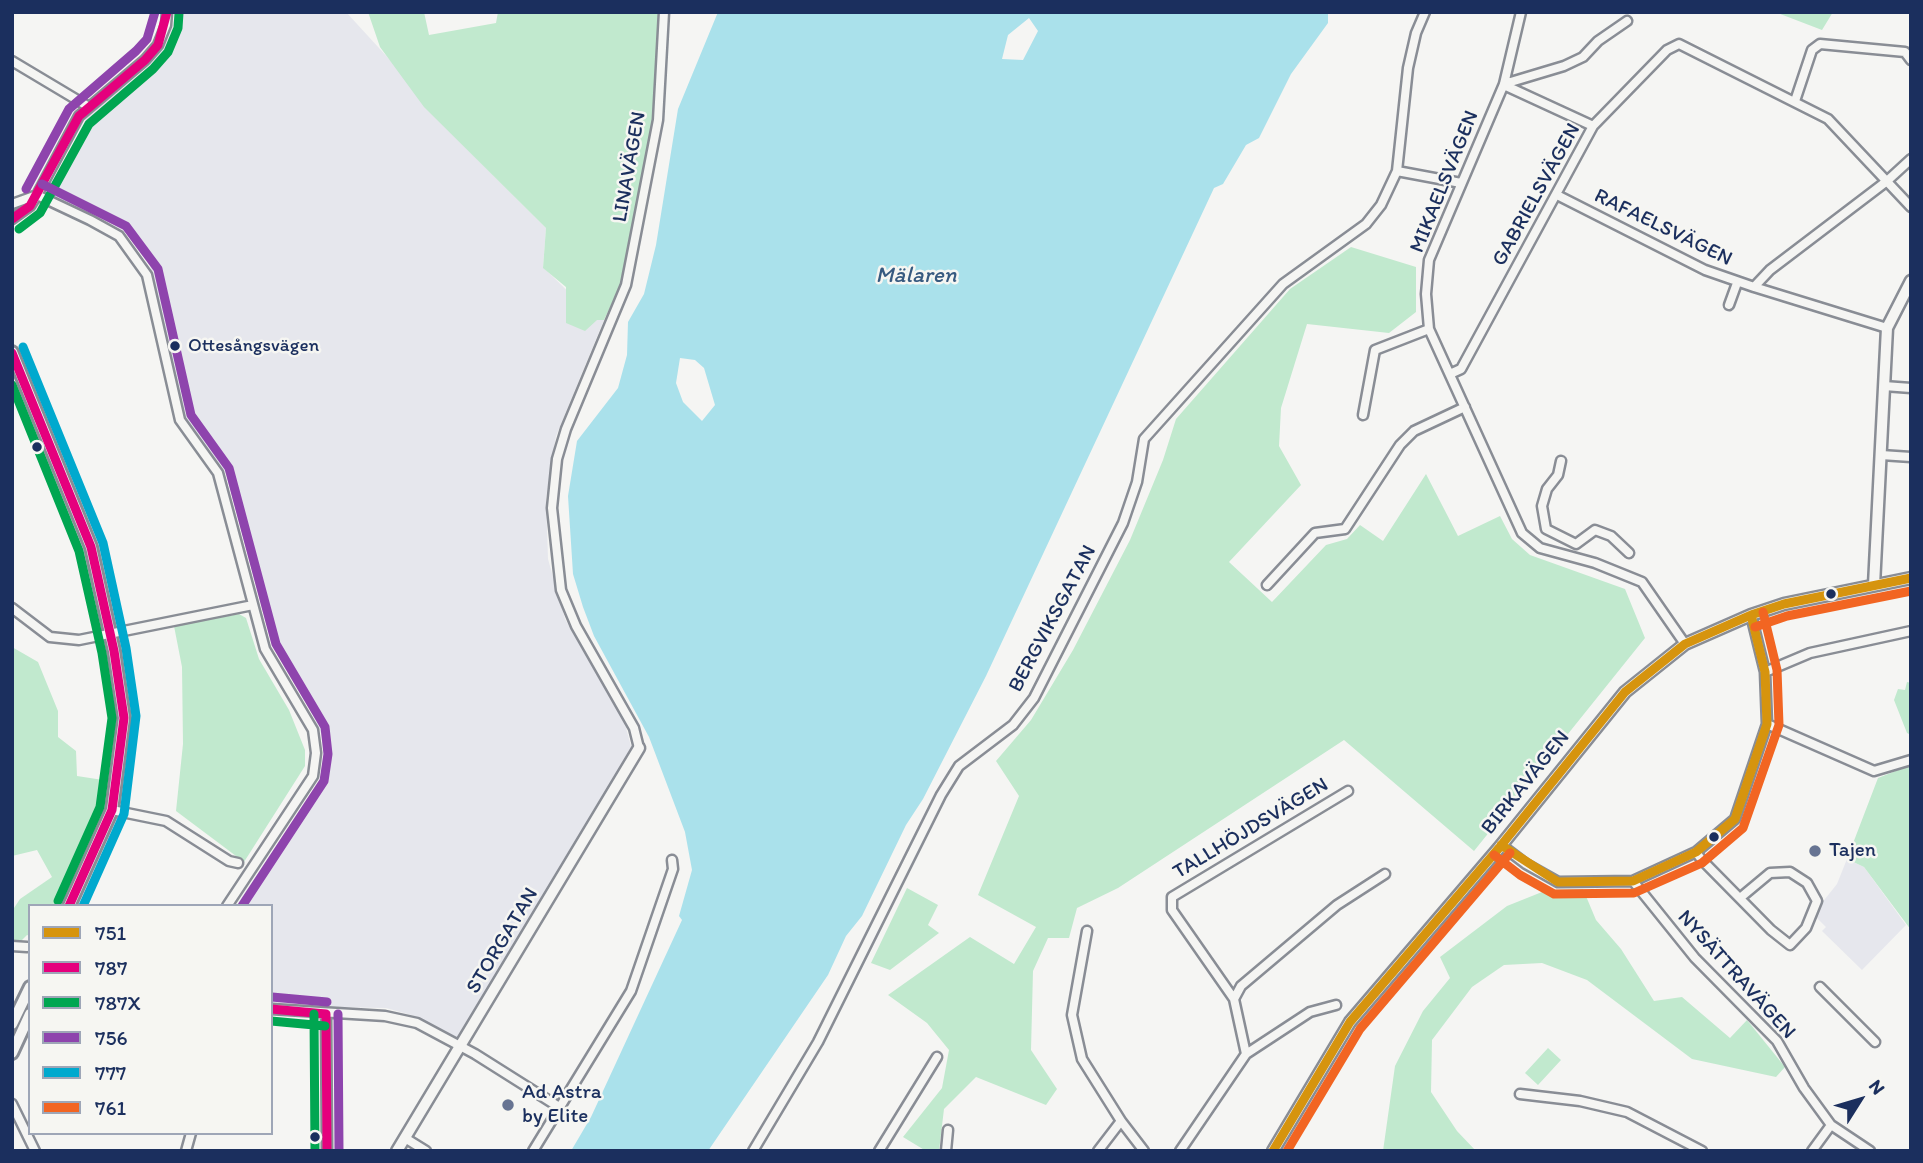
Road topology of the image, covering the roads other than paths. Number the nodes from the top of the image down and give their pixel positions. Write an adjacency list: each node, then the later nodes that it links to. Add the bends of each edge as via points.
1 (167, 12): 10 (street, via 158,45)
2 (664, 12): 48 (street, LINAVÄGEN, via 658,120 626,285 569,419 557,459 552,508 561,590 576,626 634,728)
3 (1425, 12): 13 (street, BERGVIKSGATAN, via 1408,68)
4 (1521, 12): 8 (street, MIKAELSVÄGEN)
5 (1627, 21): 8 (street, via 1583,57)
6 (1911, 60): 9 (street, via 1905,52 1820,44 1812,50)
7 (12, 61): 10 (street)
8 (1504, 84): 11 (street); 15 (street, MIKAELSVÄGEN)
9 (1795, 101): 11 (street, GABRIELSVÄGEN, via 1679,44 1667,50); 14 (street, GABRIELSVÄGEN, via 1828,119)
10 (89, 107): 16 (street, via 79,116)
11 (1593, 127): 17 (street, GABRIELSVÄGEN)
12 (1911, 159): 14 (street)
13 (1397, 172): 15 (street); 89 (street, BERGVIKSGATAN, via 1368,222 1283,284 1144,439 1138,482 1123,523 1034,698 1013,725 954,774 830,1020)
14 (1887, 181): 19 (street, GABRIELSVÄGEN); 23 (street)
15 (1461, 183): 26 (street, MIKAELSVÄGEN, via 1429,260)
16 (37, 195): 18 (street); 20 (street); 40 (street, via 119,236 147,275 177,408 185,429 218,473)
17 (1557, 195): 22 (street, RAFAELSVÄGEN); 28 (street, GABRIELSVÄGEN, via 1461,369)
18 (12, 204)
19 (1911, 207)
20 (12, 219)
21 (1911, 281): 25 (street)
22 (1737, 283): 23 (street, RAFAELSVÄGEN); 24 (street)
23 (1754, 287): 25 (street, RAFAELSVÄGEN)
24 (1729, 305)
25 (1887, 328): 29 (street)
26 (1429, 329): 28 (street, MIKAELSVÄGEN); 32 (street, via 1375,350)
27 (14, 358): 44 (main road, via 91,547)
28 (1450, 374): 31 (street, MIKAELSVÄGEN)
29 (1884, 386): 30 (street); 33 (street)
30 (1911, 388)
31 (1465, 407): 38 (street, via 1414,431 1345,529 1315,533); 45 (street, MIKAELSVÄGEN, via 1522,533 1540,548 1642,582)
32 (1363, 415)
33 (1881, 455): 34 (street); 39 (street)
34 (1911, 457)
35 (1561, 461): 36 (street, via 1542,506 1546,529 1576,544 1595,530 1611,536)
36 (1629, 553)
37 (1911, 578): 39 (street, BIRKAVÄGEN)
38 (1267, 585)
39 (1874, 585): 42 (street, BIRKAVÄGEN)
40 (253, 605): 44 (street); 60 (street, via 265,649 313,730 316,765 307,786)
41 (12, 608): 44 (street, via 50,637 79,640)
42 (1751, 615): 45 (street, BIRKAVÄGEN); 46 (street)
43 (1911, 631): 46 (street, via 1810,653)
44 (110, 632): 51 (main road, via 124,718)
45 (1685, 643): 52 (street, BIRKAVÄGEN, via 1625,692)
46 (1765, 672): 47 (street)
47 (1767, 724): 49 (street, via 1874,771); 53 (street, via 1735,819)
48 (639, 748): 73 (street, STORGATAN)
49 (1911, 760)
50 (1348, 791): 66 (street, TALLHÖJDSVÄGEN, via 1172,897 1172,910)
51 (112, 810): 55 (street, via 166,821); 59 (main road)
52 (1501, 845): 57 (street, via 1558,882); 95 (street, BIRKAVÄGEN, via 1350,1022)
53 (1696, 852): 57 (street); 58 (street)
54 (672, 860): 79 (street, via 673,869 631,991)
55 (238, 863)
56 (1385, 874): 66 (street, via 1337,905 1241,986)
57 (1633, 881): 81 (street, NYSÄTTRAVÄGEN, via 1695,958 1777,1041)
58 (1740, 898): 58 (street, via 1790,946 1806,928 1818,901 1807,883 1790,872 1770,873)
59 (73, 904)
60 (228, 904)
61 (1087, 931): 80 (street, via 1072,1015 1082,1059)
62 (12, 946): 63 (street)
63 (27, 947)
64 (1820, 987): 72 (street)
65 (28, 991): 71 (main road)
66 (1234, 999): 75 (street, TALLHÖJDSVÄGEN)
67 (1336, 1005): 75 (street, via 1310,1012)
68 (273, 1009): 69 (street)
69 (327, 1014): 73 (street, via 385,1016 417,1023); 85 (street)
70 (28, 1018): 74 (main road)
71 (12, 1024)
72 (1875, 1042)
73 (462, 1047): 79 (street); 83 (street, STORGATAN)
74 (12, 1053)
75 (1246, 1054): 94 (street)
76 (937, 1057): 90 (street)
77 (1520, 1094): 96 (street, via 1627,1112)
78 (12, 1104): 84 (street)
79 (559, 1107): 88 (street)
80 (1121, 1121): 92 (street); 93 (street)
81 (1830, 1125): 97 (street); 98 (street, NYSÄTTRAVÄGEN)
82 (948, 1130): 91 (street)
83 (405, 1138): 86 (street, STORGATAN); 87 (street)
84 (35, 1151)
85 (327, 1151)
86 (397, 1151)
87 (426, 1151)
88 (533, 1151)
89 (753, 1151)
90 (880, 1151)
91 (946, 1151)
92 (1098, 1151)
93 (1144, 1151)
94 (1180, 1151)
95 (1273, 1151)
96 (1702, 1151)
97 (1812, 1151)
98 (1870, 1151)

